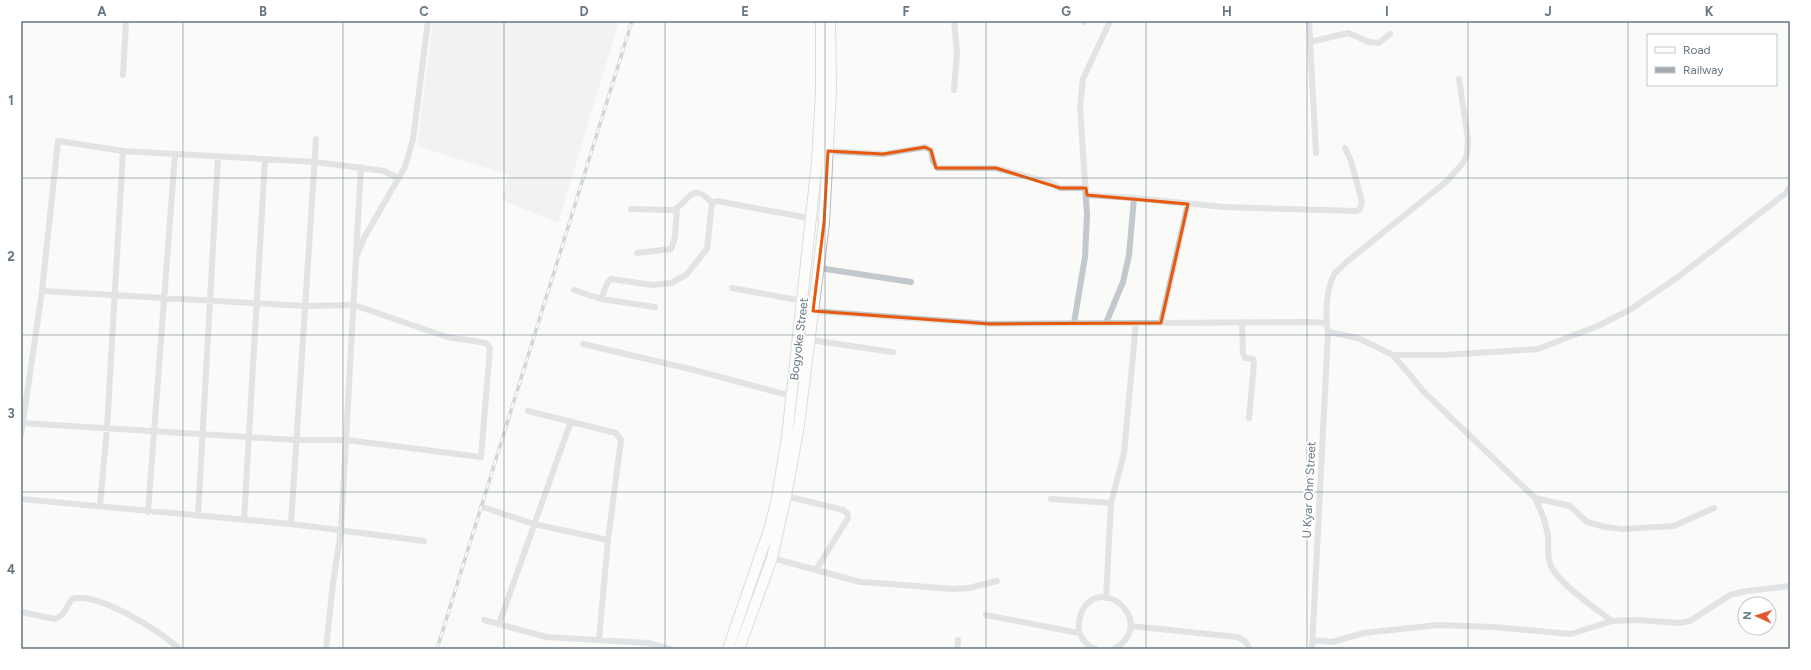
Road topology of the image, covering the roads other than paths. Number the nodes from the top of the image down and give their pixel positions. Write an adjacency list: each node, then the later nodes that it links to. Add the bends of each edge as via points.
1 (126, 21): 10 (street)
2 (428, 21): 23 (street, via 413,139)
3 (821, 21): 33 (main road, Bogyoke Street, via 821,92)
4 (830, 21): 16 (main road, Bogyoke Street, via 831,89)
5 (954, 21): 12 (street, via 957,52)
6 (1110, 21): 25 (street, via 1085,73 1080,93)
7 (1310, 21): 9 (street)
8 (1390, 34): 9 (street, via 1379,43 1348,33)
9 (1310, 42): 17 (street)
10 (123, 75)
11 (1459, 79): 57 (street, U Kyar Ohn Street, via 1468,139 1467,155 1463,163 1447,180 1335,273 1328,296)
12 (954, 90)
13 (316, 139): 21 (street)
14 (1345, 148): 30 (street, via 1362,202 1360,209)
15 (123, 151): 18 (street); 41 (street, via 58,141); 42 (street)
16 (828, 151): 25 (street, via 883,154 925,146 931,150 932,161 938,168 996,168 1051,183 1060,188); 34 (main road, Bogyoke Street)
17 (1316, 153)
18 (174, 154): 19 (street); 43 (street)
19 (218, 157): 20 (street); 45 (street)
20 (265, 160): 21 (street); 47 (street)
21 (315, 162): 22 (street); 49 (street)
22 (361, 167): 23 (street, via 384,171); 36 (street)
23 (398, 178): 36 (street, via 364,238)
24 (1790, 187): 26 (street)
25 (1086, 188): 27 (street)
26 (1788, 192): 62 (street, via 1678,278 1631,309 1600,325 1538,349 1444,355)
27 (1087, 196): 28 (street); 53 (street, via 1085,257)
28 (1134, 198): 30 (street); 54 (street, via 1129,255 1123,282)
29 (712, 203): 31 (street, via 706,196 696,192 691,193); 33 (street, via 717,200); 44 (street, via 707,249 686,276 671,283 653,285 611,278)
30 (1188, 204): 56 (street)
31 (677, 208): 32 (street); 35 (street, via 675,237 671,249)
32 (630, 209)
33 (813, 217): 34 (street); 46 (main road, Bogyoke Street)
34 (824, 219): 37 (main road, Bogyoke Street)
35 (637, 253)
36 (356, 258): 48 (street)
37 (819, 268): 38 (street); 51 (main road, Bogyoke Street)
38 (911, 282)
39 (732, 288): 46 (street)
40 (574, 290): 44 (street)
41 (42, 291): 42 (street); 67 (street)
42 (114, 296): 43 (street); 68 (street)
43 (163, 298): 45 (street); 69 (street)
44 (601, 299): 50 (street)
45 (210, 301): 47 (street); 70 (street)
46 (803, 301): 63 (main road, Bogyoke Street)
47 (256, 304): 49 (street); 72 (street)
48 (354, 305): 49 (street); 74 (street); 74 (street, via 447,336 486,343 490,348 481,457)
49 (305, 306): 73 (street)
50 (655, 307)
51 (813, 311): 53 (street, via 990,324); 59 (main road, Bogyoke Street)
52 (1242, 322): 56 (street); 57 (street); 65 (street, via 1243,353 1245,358 1253,359 1254,363)
53 (1074, 323): 54 (street)
54 (1106, 323): 55 (street)
55 (1136, 323): 56 (street); 79 (street, via 1124,453)
56 (1161, 323)
57 (1327, 323): 58 (street, U Kyar Ohn Street)
58 (1328, 332): 62 (street, via 1358,338); 105 (street, U Kyar Ohn Street)
59 (810, 340): 61 (street); 75 (main road, Bogyoke Street, via 799,425)
60 (583, 344): 63 (street)
61 (893, 352)
62 (1393, 355): 76 (street, via 1425,393)
63 (792, 396): 109 (main road, Bogyoke Street, via 776,503)
64 (528, 411): 66 (street)
65 (1249, 418)
66 (571, 421): 87 (street); 89 (street, via 620,436)
67 (22, 423): 68 (street); 71 (street)
68 (106, 428): 69 (street); 80 (street)
69 (154, 431): 70 (street); 83 (street)
70 (203, 434): 72 (street); 84 (street)
71 (21, 435)
72 (249, 436): 73 (street); 85 (street)
73 (296, 440): 74 (street); 86 (street)
74 (346, 440): 88 (street)
75 (786, 496): 91 (main road, Bogyoke Street); 92 (street, via 847,513 848,518)
76 (1535, 498): 82 (street, via 1570,506 1587,522 1623,529 1674,526); 99 (street, via 1544,518 1551,567 1580,596)
77 (21, 499): 80 (street)
78 (1051, 499): 79 (street)
79 (1111, 504): 95 (street)
80 (100, 505): 83 (street)
81 (482, 507): 87 (street)
82 (1714, 508)
83 (148, 512): 84 (street)
84 (198, 516): 85 (street)
85 (244, 520): 86 (street)
86 (291, 524): 88 (street)
87 (534, 524): 89 (street); 100 (street)
88 (342, 530): 90 (street); 107 (street)
89 (608, 540): 103 (street)
90 (424, 541)
91 (772, 558): 92 (street); 110 (main road, Bogyoke Street)
92 (816, 570): 93 (street, via 860,582 953,589)
93 (997, 581)
94 (1790, 586): 99 (street, via 1730,595 1690,621 1680,623)
95 (1106, 598): 101 (street, via 1116,600 1125,607 1130,616); 102 (street, via 1096,599 1087,604 1079,617)
96 (21, 612): 106 (street, via 55,619 62,615 72,599 84,597 122,611)
97 (986, 615): 102 (street)
98 (484, 620): 100 (street)
99 (1612, 621): 105 (street, via 1570,634 1438,625 1364,633 1332,642)
100 (499, 624): 103 (street, via 546,637)
101 (1131, 626): 113 (street, via 1128,636); 114 (street, via 1236,637 1245,641)
102 (1079, 633): 112 (street, via 1084,642)
103 (598, 639): 108 (street, via 648,643)
104 (958, 640): 111 (street)
105 (1312, 640): 115 (street, U Kyar Ohn Street)
106 (180, 649)
107 (326, 649)
108 (670, 649)
109 (728, 649)
110 (739, 649)
111 (957, 649)
112 (1096, 649)
113 (1114, 649)
114 (1250, 649)
115 (1312, 649)

